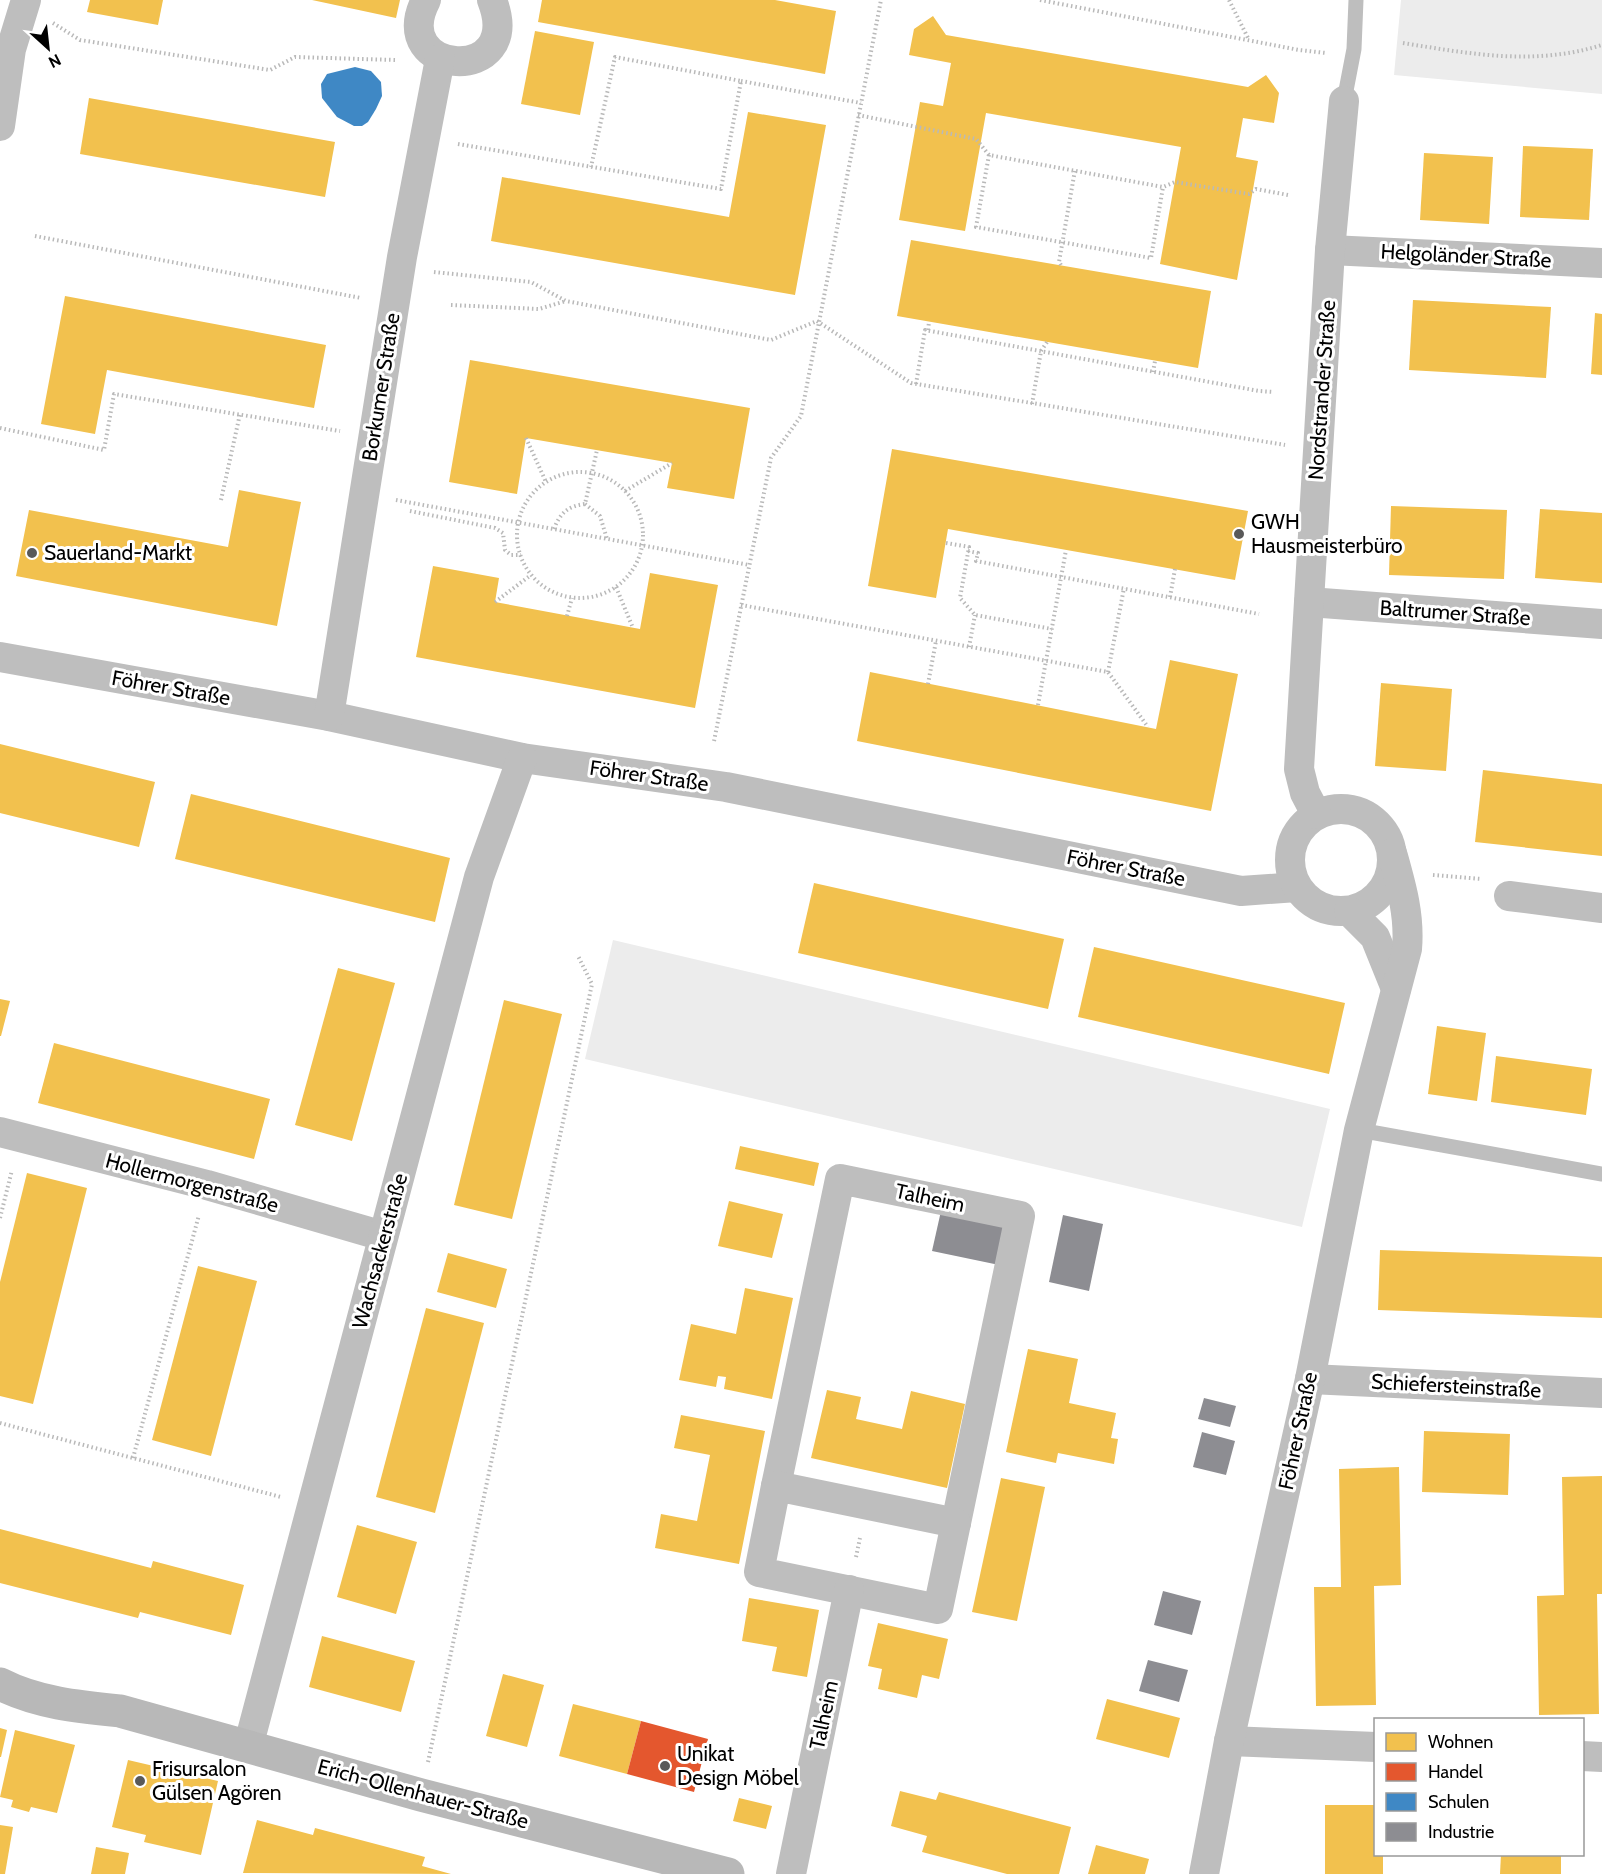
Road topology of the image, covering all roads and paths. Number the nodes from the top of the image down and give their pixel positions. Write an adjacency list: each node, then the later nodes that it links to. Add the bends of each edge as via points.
1 (426, 0): 12 (street, via 417,15 421,41)
2 (492, 0): 12 (street, via 499,18 496,39 482,56 461,63)
3 (881, 0): 15 (path)
4 (1040, 0): 8 (path)
5 (1229, 0): 8 (path)
6 (1356, 0): 14 (lane, Nordstrander Straße, via 1354,49)
7 (25, 3): 12 (path, via 80,40 270,70 295,57); 17 (street, via 11,49)
8 (1250, 40): 11 (path)
9 (1403, 43): 10 (path, via 1495,57 1536,57)
10 (1602, 45)
11 (1327, 53)
12 (440, 59): 18 (street, Borkumer Straße)
13 (741, 81): 15 (path); 20 (path, via 615,57); 20 (path, via 721,189)
14 (1344, 101): 26 (street, Nordstrander Straße)
15 (861, 103): 16 (path)
16 (858, 115): 19 (path, via 976,139); 33 (path)
17 (0, 126)
18 (425, 138): 20 (path); 29 (street, Borkumer Straße)
19 (989, 155): 21 (path); 25 (path, via 976,227)
20 (591, 167)
21 (1075, 170): 22 (path); 25 (path)
22 (1163, 187): 23 (path, via 1175,182 1249,194 1256,189); 25 (path, via 1151,258)
23 (1288, 195)
24 (35, 236): 30 (path)
25 (1062, 242): 28 (path)
26 (1330, 250): 27 (street, Helgoländer Straße); 48 (street, Nordstrander Straße)
27 (1602, 263)
28 (1061, 265)
29 (400, 268): 31 (path, via 531,282); 45 (street, Borkumer Straße)
30 (361, 298)
31 (566, 301): 32 (path, via 539,309); 33 (path, via 771,340)
32 (451, 305)
33 (817, 321): 40 (path); 65 (path, via 801,416 771,458)
34 (929, 322): 35 (path)
35 (928, 330): 37 (path); 40 (path)
36 (1047, 342): 37 (path)
37 (1041, 351): 39 (path); 42 (path)
38 (1155, 361): 39 (path)
39 (1153, 372): 41 (path)
40 (916, 384): 42 (path)
41 (1274, 392)
42 (1032, 404): 48 (path)
43 (240, 414): 44 (path, via 114,394 104,450); 45 (path); 53 (path)
44 (0, 428)
45 (374, 436): 89 (street, Borkumer Straße)
46 (526, 438): 51 (path)
47 (597, 450): 50 (path)
48 (1318, 451): 73 (street, Nordstrander Straße)
49 (672, 463): 52 (path)
50 (593, 474): 51 (path, via 561,475); 52 (path); 55 (path)
51 (546, 482): 57 (path, via 528,500)
52 (625, 491): 61 (path, via 643,526)
53 (221, 500)
54 (411, 503): 57 (path)
55 (585, 504): 58 (path, via 562,513); 59 (path, via 600,516)
56 (410, 511): 64 (path, via 495,528 503,533 505,550)
57 (518, 523): 58 (path); 64 (path)
58 (554, 529): 59 (path)
59 (607, 539): 61 (path)
60 (946, 543): 63 (path, via 969,547)
61 (642, 546): 65 (path); 69 (path, via 633,569)
62 (1066, 550): 68 (path)
63 (968, 551): 68 (path, via 978,553 976,561); 77 (path, via 960,598)
64 (521, 555): 67 (path)
65 (749, 565): 75 (path)
66 (1175, 569): 71 (path)
67 (531, 575): 72 (path, via 542,586); 74 (path)
68 (1061, 576): 70 (path); 81 (path)
69 (616, 587): 72 (path, via 602,594); 80 (path)
70 (1124, 588): 71 (path); 86 (path)
71 (1170, 597): 76 (path)
72 (572, 598): 78 (path)
73 (1309, 602): 79 (street, Baltrumer Straße); 93 (street, Nordstrander Straße, via 1299,769)
74 (495, 603)
75 (741, 605): 82 (path); 91 (path)
76 (1259, 614)
77 (975, 615): 81 (path); 83 (path)
78 (567, 616)
79 (1602, 624)
80 (633, 628)
81 (1052, 629): 85 (path)
82 (936, 641): 83 (path); 87 (path)
83 (969, 647): 85 (path)
84 (0, 657): 89 (street, Föhrer Straße)
85 (1046, 661): 86 (path); 88 (path)
86 (1108, 672): 90 (path)
87 (928, 684)
88 (1038, 705)
89 (329, 716): 92 (street, Föhrer Straße)
90 (1148, 727)
91 (714, 741)
92 (522, 758): 96 (street, Föhrer Straße, via 726,787 1241,891); 107 (street, Wachsackerstraße, via 479,877)
93 (1316, 814): 94 (street, Föhrer Straße, via 1348,809 1364,814 1378,824); 96 (street, via 1303,824 1289,855)
94 (1392, 853): 95 (street, Föhrer Straße); 99 (street, via 1387,884 1364,906)
95 (1401, 886): 97 (path, via 1431,875 1492,879); 101 (street, Föhrer Straße, via 1409,927)
96 (1297, 887): 99 (street, via 1319,907)
97 (1509, 896): 98 (street)
98 (1602, 908)
99 (1349, 911): 101 (street, via 1375,937)
100 (578, 956): 125 (path, via 592,984)
101 (1396, 989): 102 (street, Föhrer Straße)
102 (1359, 1130): 104 (lane); 108 (street, Föhrer Straße)
103 (10, 1135): 105 (street, Hollermorgenstraße); 106 (path)
104 (1602, 1174)
105 (207, 1185): 107 (street, Hollermorgenstraße); 111 (path)
106 (0, 1218)
107 (383, 1236): 121 (street, Wachsackerstraße)
108 (1310, 1379): 109 (street, Schiefersteinstraße); 120 (street, Föhrer Straße)
109 (1602, 1393)
110 (0, 1423): 111 (path)
111 (133, 1458): 113 (path)
112 (776, 1486): 114 (street); 115 (street, Talheim, via 840,1179 1020,1216); 116 (street, Talheim, via 759,1572)
113 (291, 1499)
114 (867, 1505): 115 (street); 116 (path)
115 (956, 1523): 116 (street, Talheim, via 938,1609)
116 (849, 1590): 127 (street, Talheim)
117 (0, 1679): 119 (street, Erich-Ollenhauer-Straße, via 40,1680)
118 (0, 1684): 119 (street, Erich-Ollenhauer-Straße, via 15,1692 63,1704)
119 (120, 1711): 121 (street, Erich-Ollenhauer-Straße)
120 (1229, 1741): 122 (street); 128 (street, Föhrer Straße)
121 (248, 1747): 125 (street, Erich-Ollenhauer-Straße)
122 (1374, 1748)
123 (1584, 1756): 124 (street)
124 (1602, 1757)
125 (421, 1795): 126 (street, Erich-Ollenhauer-Straße)
126 (728, 1874)
127 (791, 1874)
128 (1204, 1874)

